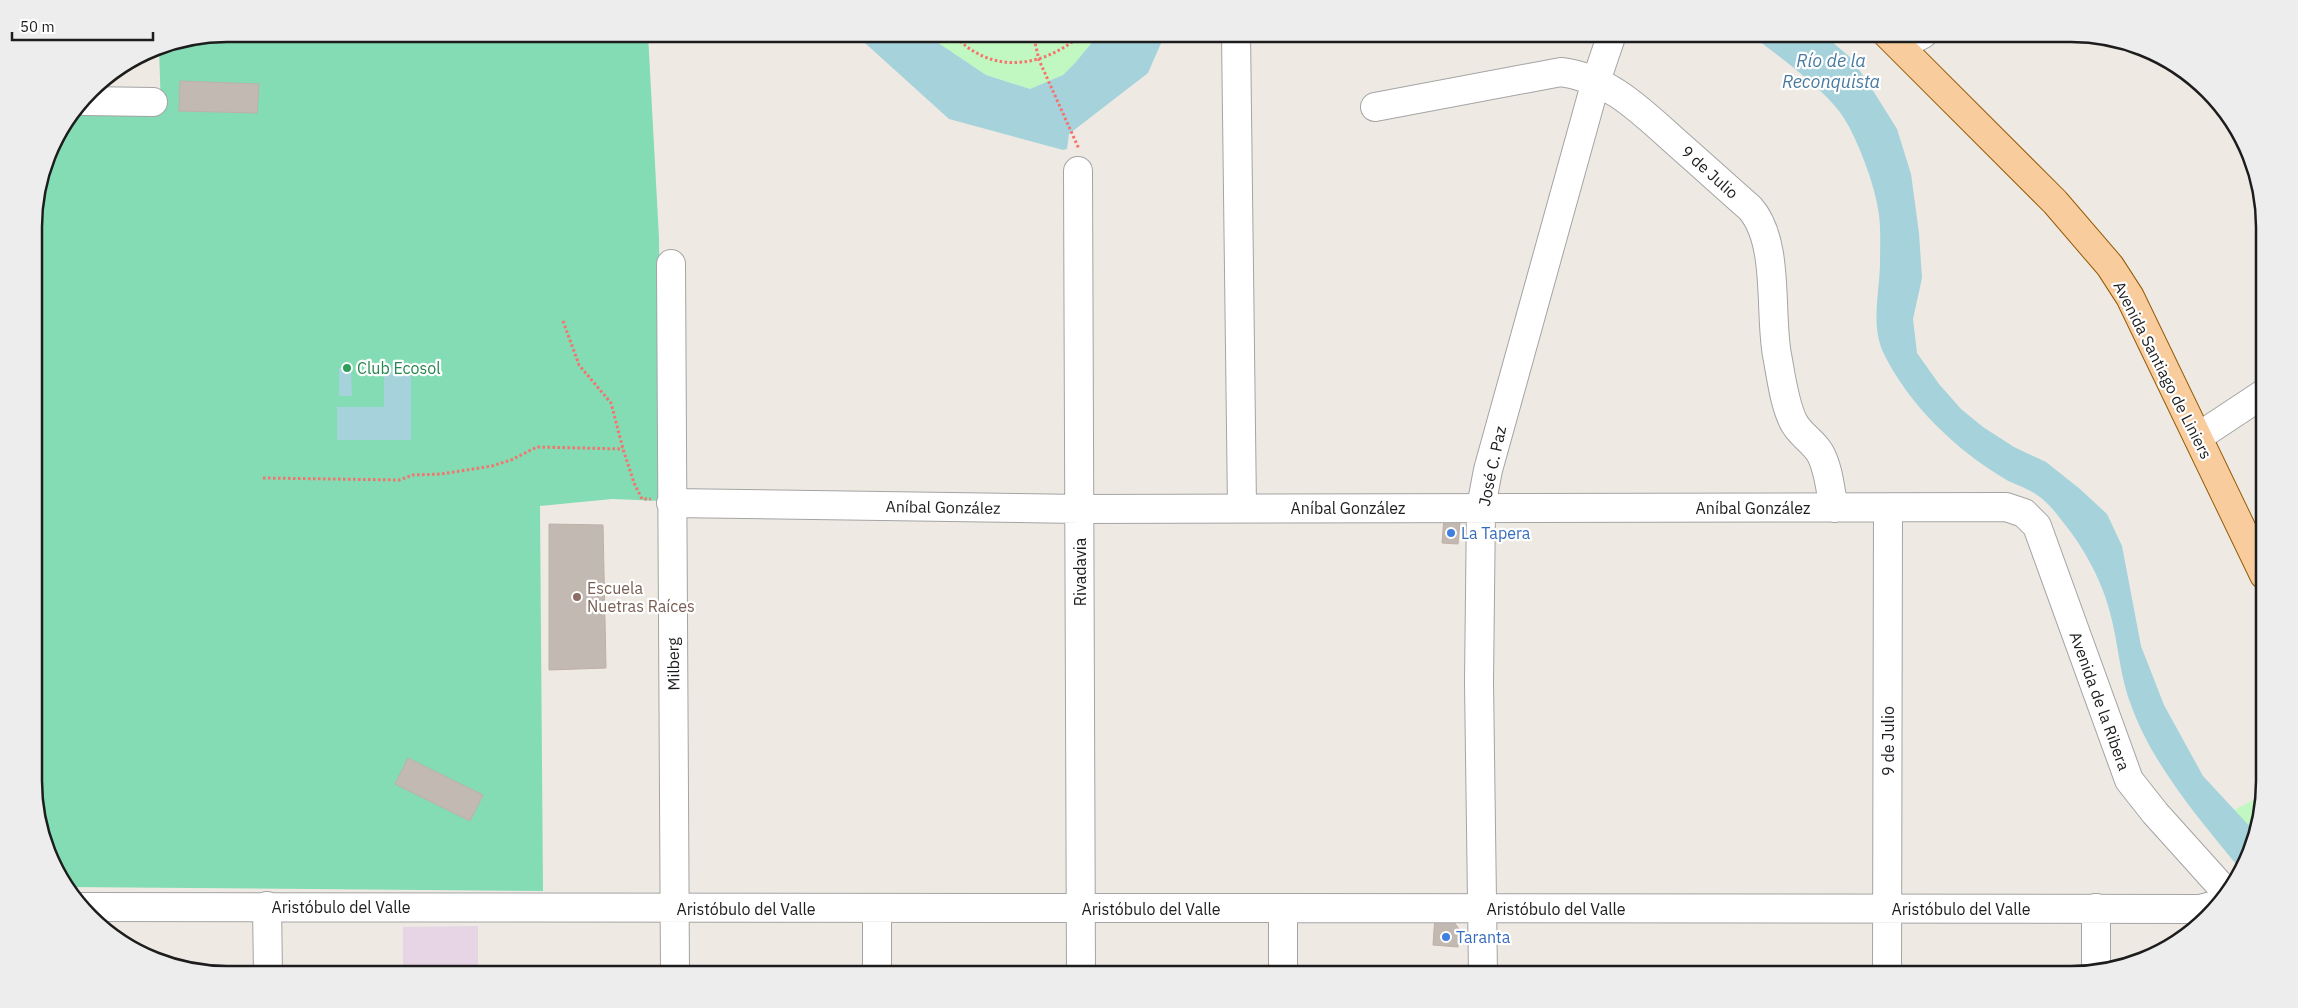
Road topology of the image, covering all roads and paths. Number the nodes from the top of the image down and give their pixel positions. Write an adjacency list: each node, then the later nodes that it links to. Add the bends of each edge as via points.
1 (960, 42): 7 (path, via 981,57 997,62)
2 (1035, 42): 7 (path)
3 (1071, 42): 7 (path)
4 (1236, 42): 21 (street)
5 (1609, 42): 8 (street, José C. Paz)
6 (1907, 42): 16 (main road, Avenida Santiago de Liniers, via 2110,266 2130,297)
7 (1040, 60): 12 (path)
8 (1596, 81): 11 (street, 9 de Julio, via 1561,72); 20 (street, José C. Paz, via 1488,470); 22 (street, 9 de Julio, via 1625,97 1750,208 1758,219 1766,241 1776,352 1784,386 1793,420 1820,452)
9 (92, 101): 10 (street)
10 (153, 102)
11 (1375, 107)
12 (1078, 159): 24 (street, Rivadavia)
13 (671, 264): 19 (street, Milberg)
14 (563, 320): 17 (path, via 579,366 611,403)
15 (2256, 399): 16 (street)
16 (2198, 437): 26 (main road, Avenida Santiago de Liniers)
17 (623, 449): 18 (path, via 537,447 492,466 413,475 399,480); 19 (path, via 642,499)
18 (263, 478)
19 (671, 503): 24 (street, Aníbal González); 32 (street, Milberg)
20 (1481, 507): 21 (street, Aníbal González); 22 (street, Aníbal González); 36 (street, José C. Paz)
21 (1242, 508): 24 (street, Aníbal González)
22 (1834, 508): 23 (street, Aníbal González)
23 (1888, 508): 25 (street, Aníbal González, via 2006,507); 37 (street, 9 de Julio)
24 (1080, 509): 34 (street, Rivadavia)
25 (2024, 513): 27 (street, Avenida de la Ribera, via 2037,526 2129,780)
26 (2256, 544)
27 (2222, 886)
28 (267, 906): 29 (street, Aristóbulo del Valle); 32 (street, Aristóbulo del Valle); 39 (street)
29 (92, 907)
30 (2096, 908): 31 (street, Aristóbulo del Valle); 37 (street, Aristóbulo del Valle); 38 (street)
31 (2205, 908)
32 (675, 909): 33 (street, Aristóbulo del Valle); 40 (street, Milberg)
33 (877, 909): 34 (street, Aristóbulo del Valle); 41 (street)
34 (1081, 909): 35 (street, Aristóbulo del Valle); 42 (street, Rivadavia)
35 (1283, 909): 36 (street, Aristóbulo del Valle); 43 (street)
36 (1482, 909): 37 (street, Aristóbulo del Valle); 44 (street, José C. Paz)
37 (1888, 910): 45 (street, 9 de Julio)
38 (2096, 964)
39 (268, 966)
40 (675, 966)
41 (877, 966)
42 (1080, 966)
43 (1283, 966)
44 (1483, 966)
45 (1888, 966)

